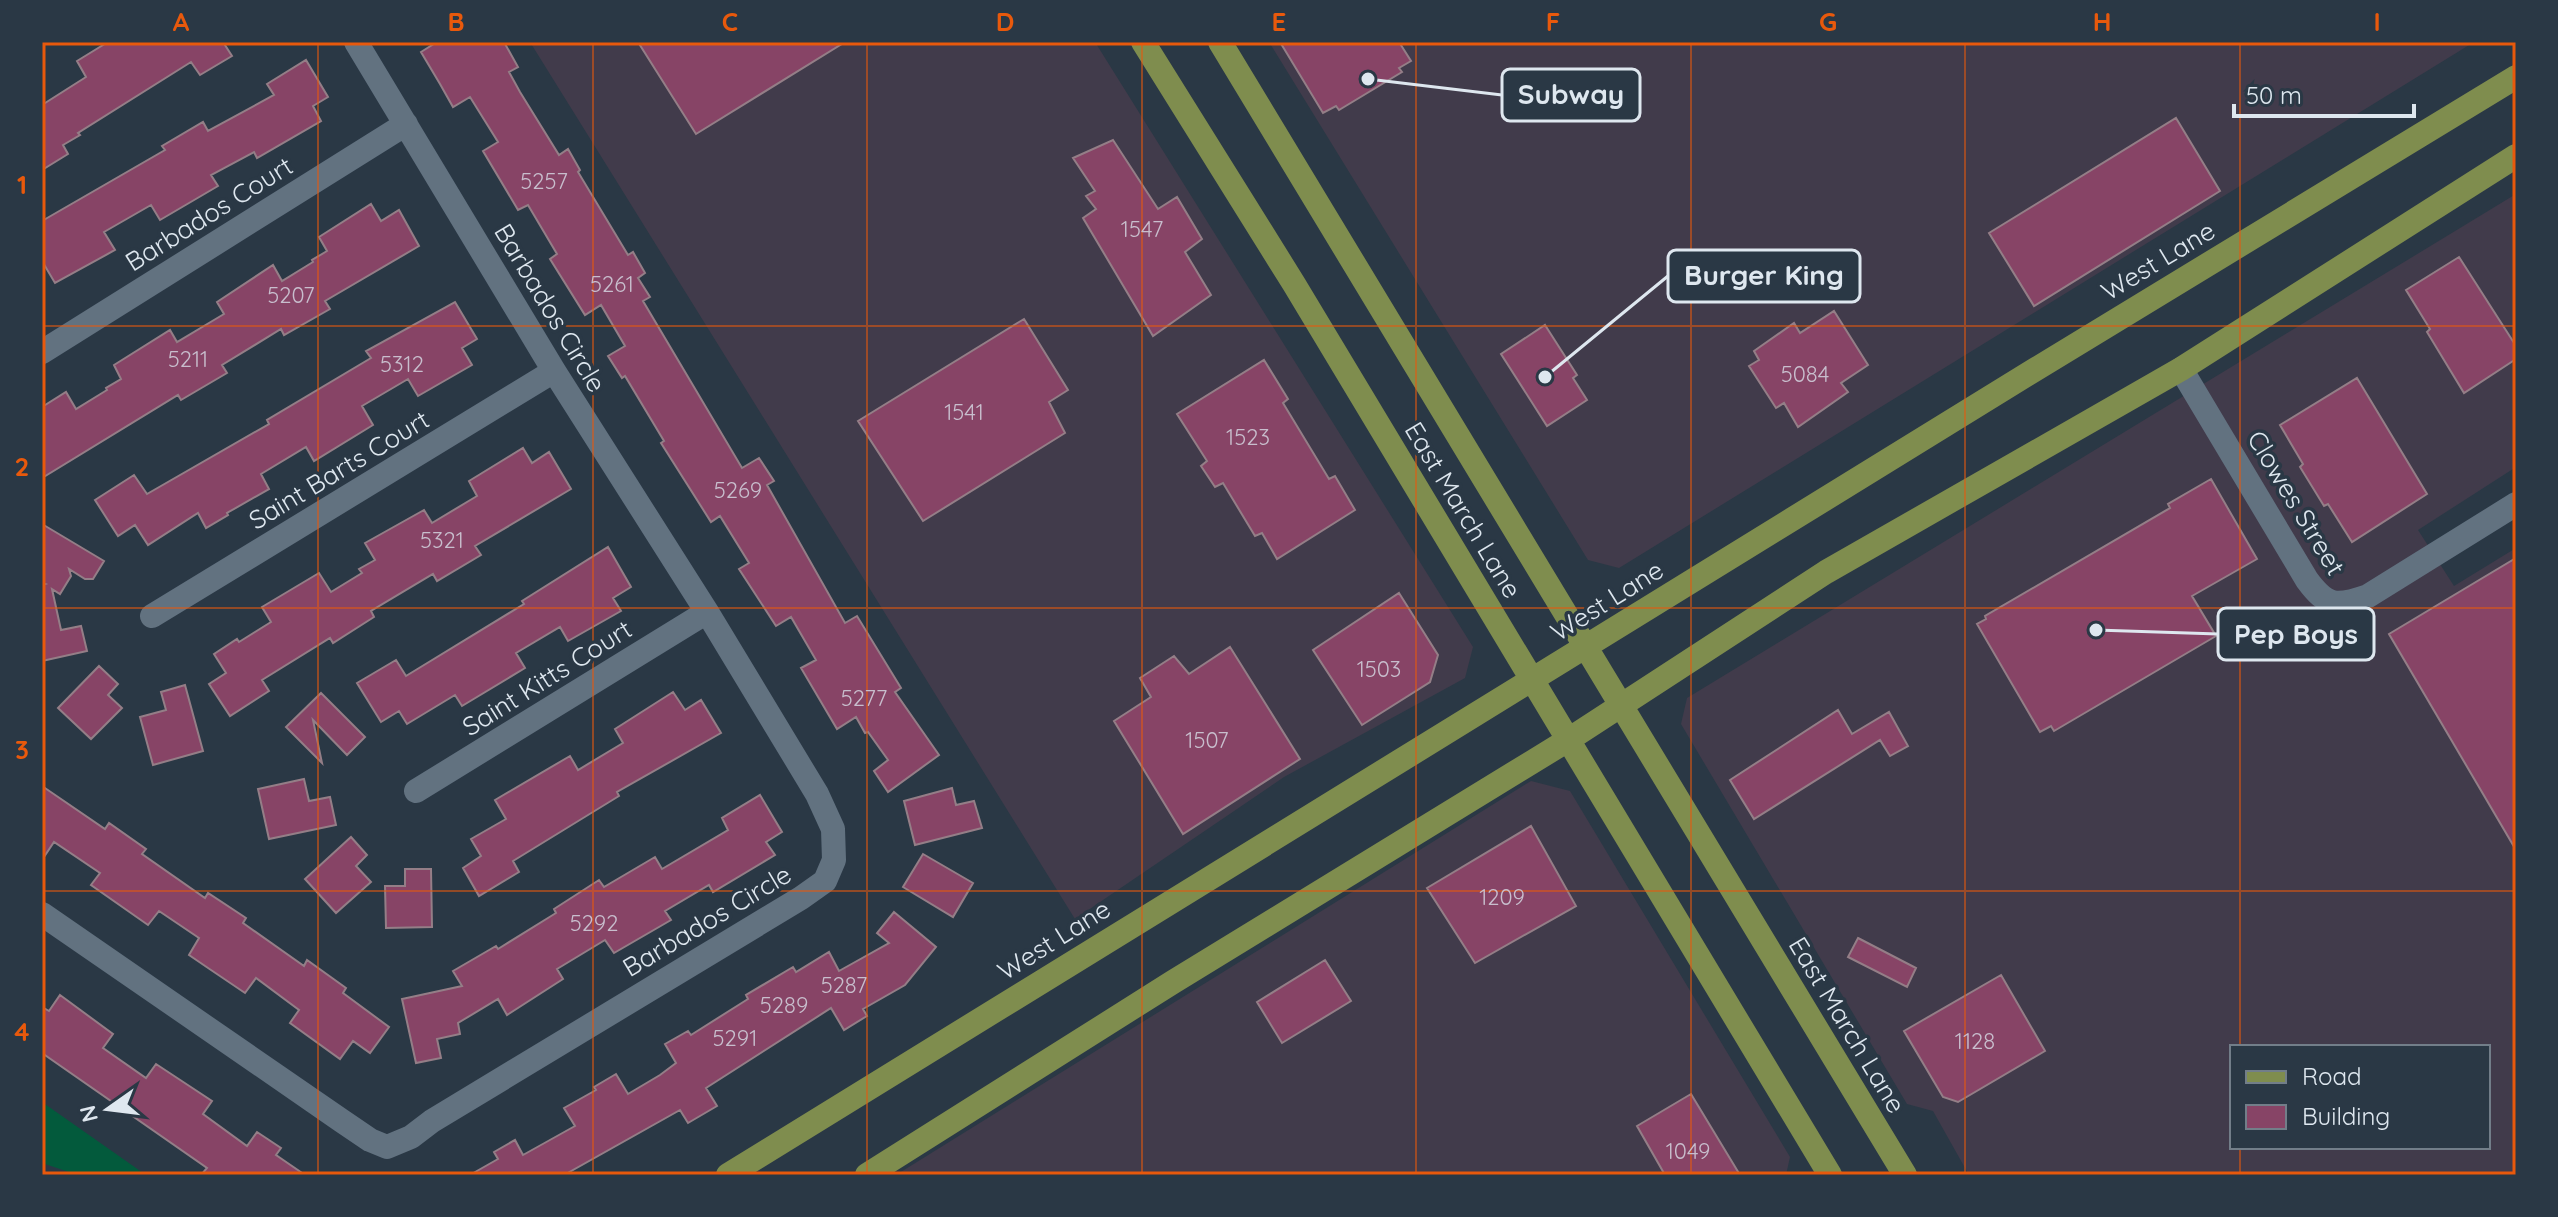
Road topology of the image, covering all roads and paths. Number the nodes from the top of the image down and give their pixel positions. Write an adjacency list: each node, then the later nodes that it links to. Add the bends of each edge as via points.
1 (356, 42): 5 (street, Barbados Circle)
2 (1143, 42): 14 (main road, East March Lane)
3 (1220, 42): 13 (main road, East March Lane)
4 (2516, 77): 13 (main road, West Lane)
5 (406, 124): 7 (street, Barbados Court); 9 (street, Barbados Circle)
6 (2516, 156): 8 (main road)
7 (42, 352)
8 (2181, 369): 10 (street, Clowes Street, via 2307,580 2333,604 2368,596); 15 (main road, via 1826,572)
9 (554, 371): 11 (street, Barbados Circle); 12 (street, Saint Barts Court)
10 (2516, 504)
11 (707, 612): 17 (street, Saint Kitts Court); 18 (street, Barbados Circle, via 833,829 834,860 825,881 411,1137 387,1147 370,1140)
12 (152, 616)
13 (1585, 647): 14 (main road, West Lane); 15 (main road, East March Lane)
14 (1532, 680): 16 (main road, East March Lane); 19 (main road, West Lane)
15 (1620, 705): 16 (main road); 22 (main road, East March Lane)
16 (1568, 740): 20 (main road); 21 (main road, East March Lane)
17 (416, 791)
18 (42, 914)
19 (728, 1175)
20 (867, 1175)
21 (1830, 1175)
22 (1905, 1175)

